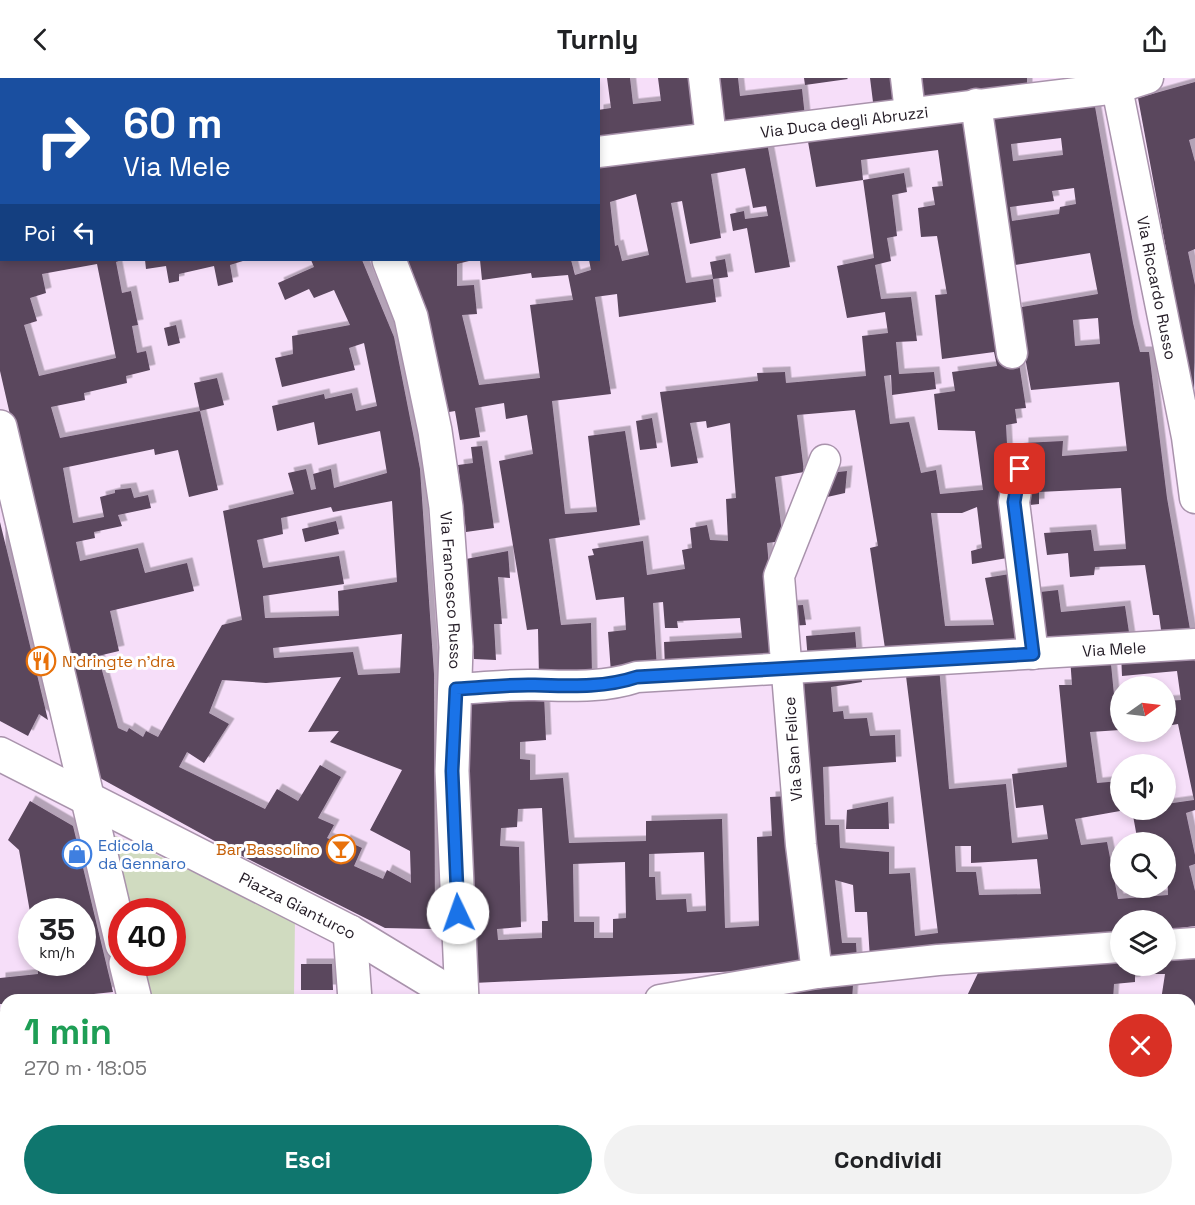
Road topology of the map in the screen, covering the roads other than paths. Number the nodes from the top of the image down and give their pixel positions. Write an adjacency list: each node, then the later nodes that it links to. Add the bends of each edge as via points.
1 (704, 78): 7 (street)
2 (906, 78): 6 (street)
3 (1148, 78): 4 (street, Via Duca degli Abruzzi)
4 (1116, 83): 5 (street, Via Duca degli Abruzzi); 12 (street, Via Riccardo Russo)
5 (976, 104): 6 (street, Via Duca degli Abruzzi); 10 (street)
6 (910, 112): 7 (street, Via Duca degli Abruzzi)
7 (711, 138): 8 (street, Via Duca degli Abruzzi)
8 (600, 152)
9 (389, 261): 19 (street, Via Francesco Russo, via 411,317 435,431 446,507)
10 (1012, 353)
11 (0, 427): 21 (street)
12 (1191, 435): 15 (street, Via Riccardo Russo)
13 (825, 460): 18 (street, Via San Felice, via 778,576)
14 (1020, 469): 17 (street, via 1014,502)
15 (1195, 498)
16 (1195, 644): 17 (street, Via Mele)
17 (1033, 654): 18 (street, Via Mele)
18 (787, 669): 19 (street, Via Mele, via 637,677 617,684 569,687); 27 (street, Via San Felice, via 800,834)
19 (456, 689): 33 (street, Via Francesco Russo, via 452,771)
20 (0, 754): 21 (street, Piazza Gianturco)
21 (87, 800): 22 (street); 23 (street, Piazza Gianturco)
22 (111, 898)
23 (350, 932): 31 (street); 32 (street, Piazza Gianturco)
24 (1195, 943): 25 (street)
25 (1176, 944)
26 (1110, 948): 27 (street)
27 (817, 973): 29 (street)
28 (129, 976): 30 (street)
29 (748, 992): 34 (street)
30 (134, 994)
31 (355, 994)
32 (453, 994)
33 (463, 994)
34 (727, 994)

